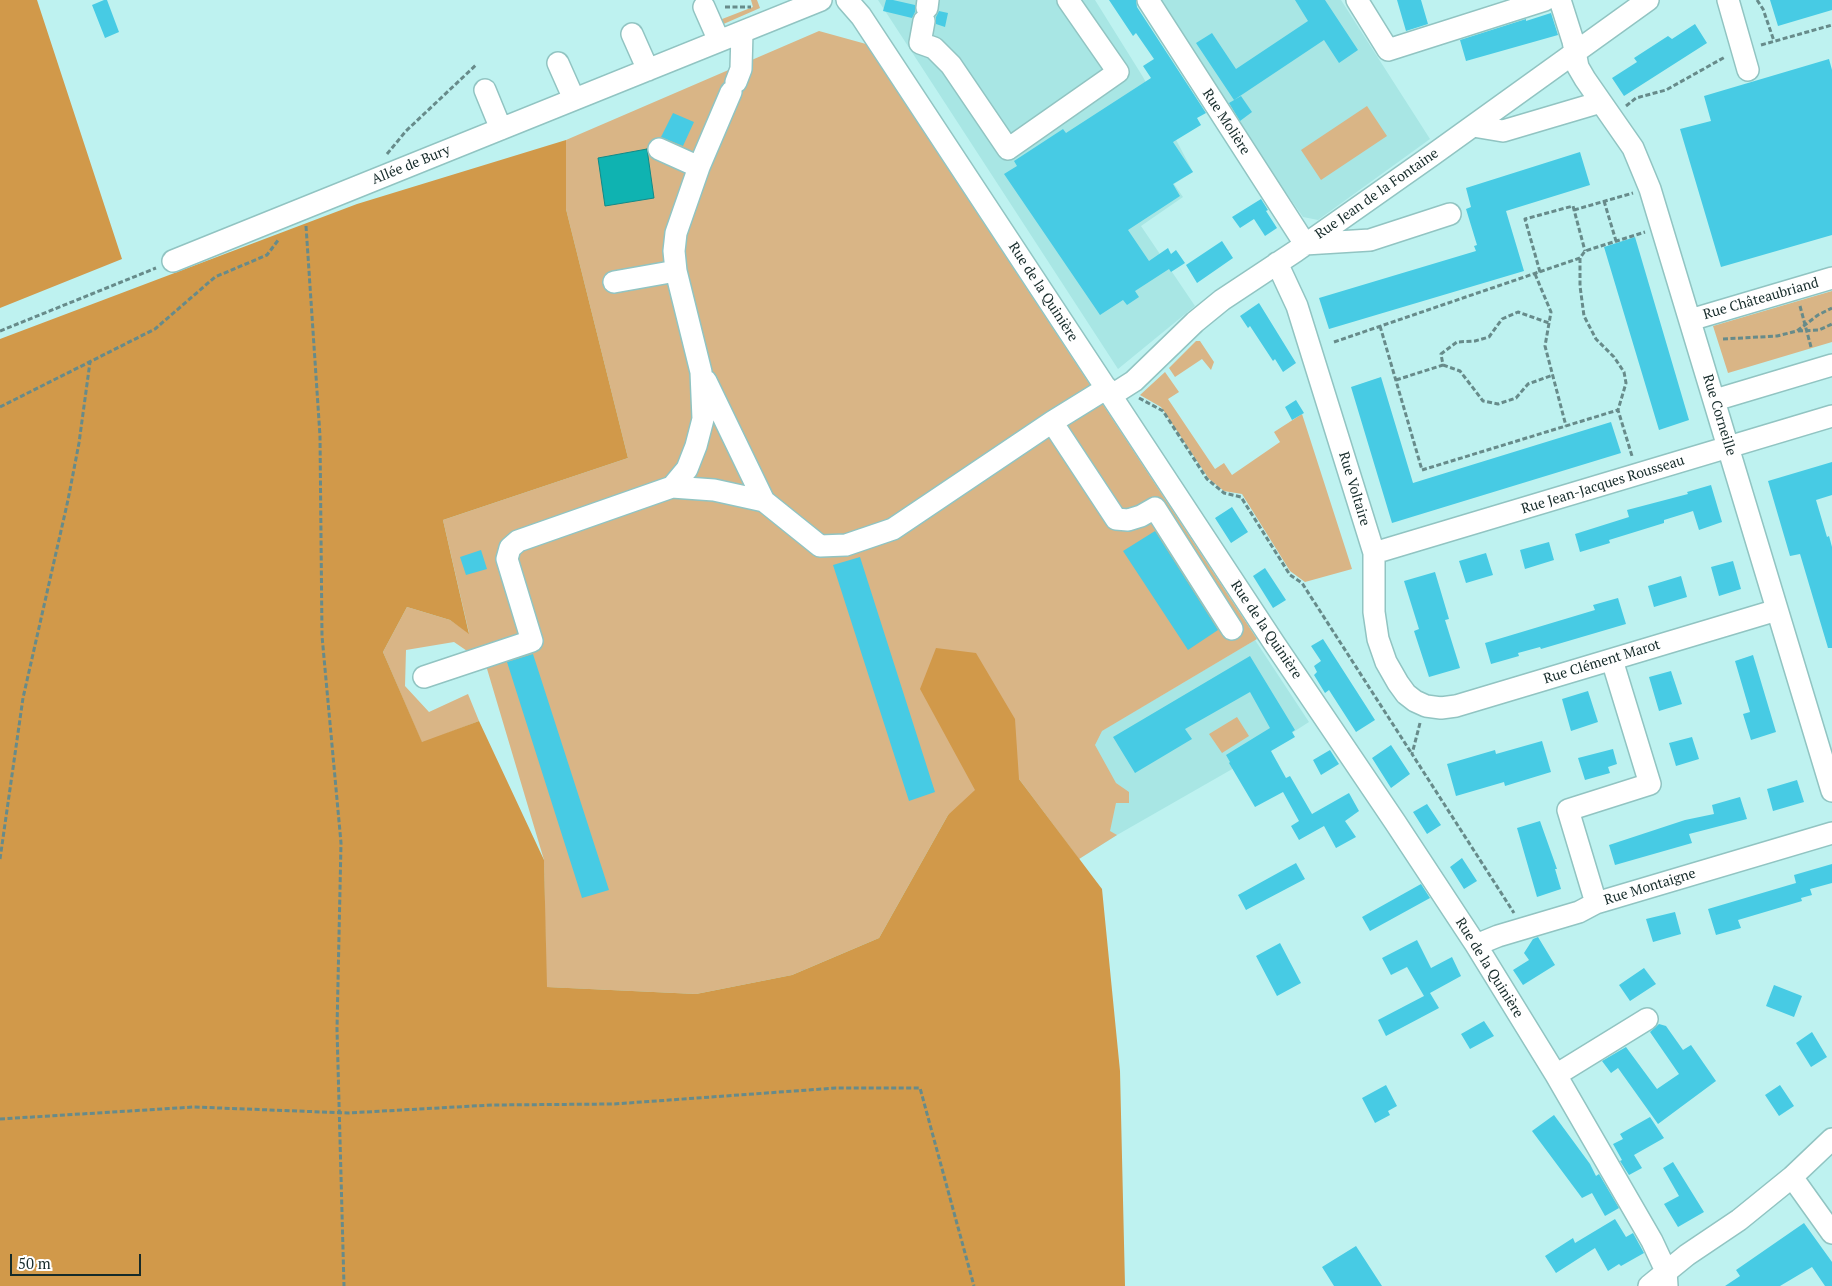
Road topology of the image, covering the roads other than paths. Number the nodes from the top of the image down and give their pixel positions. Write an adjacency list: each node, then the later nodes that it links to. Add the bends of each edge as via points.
1 (822, 0): 12 (street, Allée de Bury)
2 (847, 0): 36 (street, Rue de la Quinière, via 861,16)
3 (1068, 0): 11 (street, via 1118,72 1008,149 952,65 934,48 920,43)
4 (1148, 0): 27 (street, Rue Molière)
5 (1356, 0): 6 (street, via 1388,50)
6 (1545, 0)
7 (1560, 0): 15 (street, Rue Corneille)
8 (1648, 0): 15 (street, Rue Jean de la Fontaine)
9 (1728, 0): 18 (street)
10 (704, 7): 14 (street)
11 (926, 10)
12 (742, 32): 14 (street, Allée de Bury); 25 (street, via 741,69)
13 (632, 34): 17 (street)
14 (719, 41): 17 (street, Allée de Bury)
15 (1575, 53): 21 (street, Rue Corneille, via 1578,66); 22 (street, Rue Jean de la Fontaine)
16 (558, 63): 20 (street)
17 (648, 70): 20 (street, Allée de Bury)
18 (1748, 70)
19 (485, 90): 23 (street)
20 (574, 99): 23 (street, Allée de Bury)
21 (1610, 106): 22 (street, via 1503,131); 33 (street, Rue Corneille, via 1642,166)
22 (1473, 126): 27 (street, Rue Jean de la Fontaine)
23 (501, 129): 28 (street, Allée de Bury)
24 (659, 149): 25 (street)
25 (699, 166): 30 (street, via 676,233)
26 (1450, 214): 27 (street, via 1370,240)
27 (1305, 244): 29 (street, Rue Jean de la Fontaine)
28 (172, 261)
29 (1277, 263): 36 (street, Rue Jean de la Fontaine, via 1195,322 1134,381); 43 (street, Rue Voltaire, via 1297,306)
30 (676, 271): 32 (street); 35 (street)
31 (1832, 278): 33 (street, Rue Châteaubriand)
32 (614, 282)
33 (1690, 320): 37 (street, Rue Corneille)
34 (1832, 365): 37 (street)
35 (701, 372): 41 (street, via 703,419 687,470); 42 (street)
36 (1109, 391): 39 (street, Rue Jean de la Fontaine); 52 (street, Rue de la Quinière)
37 (1715, 400): 40 (street, Rue Corneille)
38 (1832, 416): 40 (street, Rue Jean-Jacques Rousseau)
39 (1052, 422): 42 (street, Rue Jean de la Fontaine, via 894,529 846,545 820,546); 45 (street, via 1116,519 1128,520 1155,508)
40 (1729, 447): 43 (street, Rue Jean-Jacques Rousseau); 44 (street, Rue Corneille)
41 (672, 487): 42 (street, via 714,490); 47 (street, via 518,540 510,548 507,559 532,641)
42 (764, 501)
43 (1374, 553): 48 (street, Rue Voltaire, via 1374,624 1382,650 1391,672 1406,694)
44 (1777, 610): 46 (street, Rue Clément Marot); 49 (street, Rue Corneille)
45 (1232, 629)
46 (1612, 660): 48 (street, Rue Clément Marot, via 1456,706); 51 (street, Rue Montaigne, via 1650,784 1568,810)
47 (424, 677)
48 (1426, 706)
49 (1832, 791)
50 (1832, 832): 51 (street, Rue Montaigne)
51 (1596, 903): 52 (street, via 1579,912)
52 (1476, 945): 54 (street, Rue de la Quinière)
53 (1647, 1018): 54 (street)
54 (1556, 1075): 58 (street, Rue de la Quinière, via 1652,1241)
55 (1832, 1139): 56 (street)
56 (1792, 1177): 57 (street); 58 (street, via 1739,1220 1687,1254)
57 (1832, 1233)
58 (1667, 1279): 59 (street)
59 (1649, 1286)

